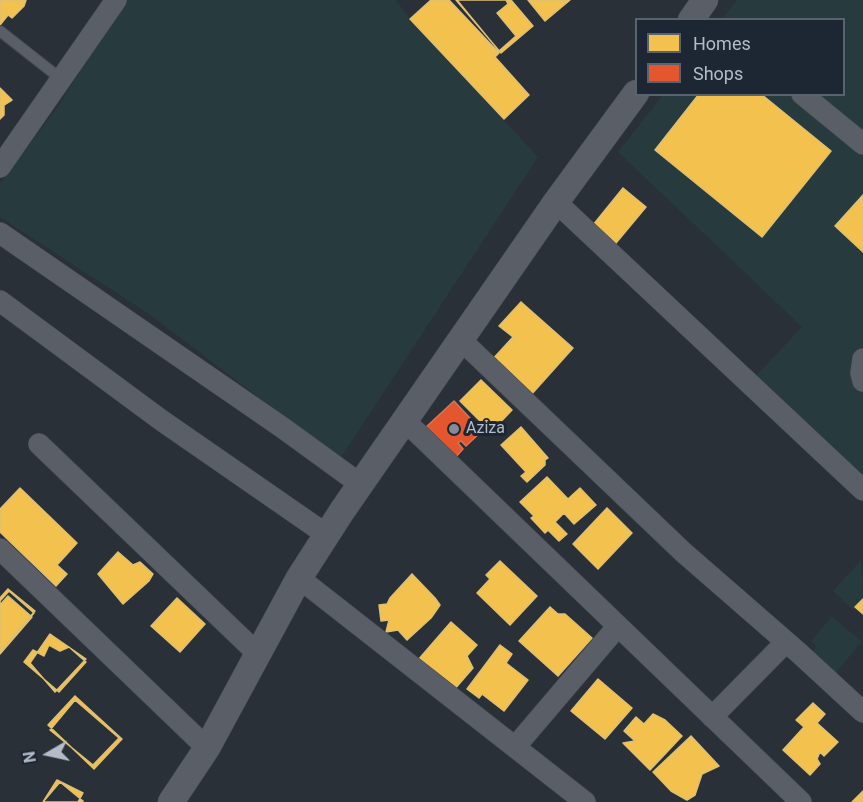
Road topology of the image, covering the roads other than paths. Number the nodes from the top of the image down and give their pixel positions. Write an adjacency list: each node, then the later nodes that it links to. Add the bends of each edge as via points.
1 (116, 0): 3 (street)
2 (0, 31): 3 (lane)
3 (61, 79): 7 (street)
4 (635, 94): 8 (street)
5 (804, 96): 6 (street)
6 (863, 144)
7 (0, 166)
8 (556, 202): 11 (street); 17 (street)
9 (0, 233): 16 (street)
10 (0, 301): 18 (street, via 161,420)
11 (460, 340): 14 (street); 22 (street, via 683,552)
12 (863, 359): 13 (street)
13 (863, 381)
14 (404, 420): 16 (street); 21 (street)
15 (39, 444): 23 (street)
16 (360, 484): 18 (street)
17 (863, 490)
18 (327, 535): 20 (street)
19 (0, 549): 27 (street)
20 (299, 578): 23 (street); 26 (street)
21 (618, 626): 25 (street); 26 (street)
22 (786, 642): 24 (street); 25 (street)
23 (258, 654): 27 (street)
24 (863, 712)
25 (712, 717): 30 (street)
26 (515, 747): 29 (street)
27 (207, 748): 28 (street)
28 (171, 802)
29 (585, 802)
30 (801, 802)

